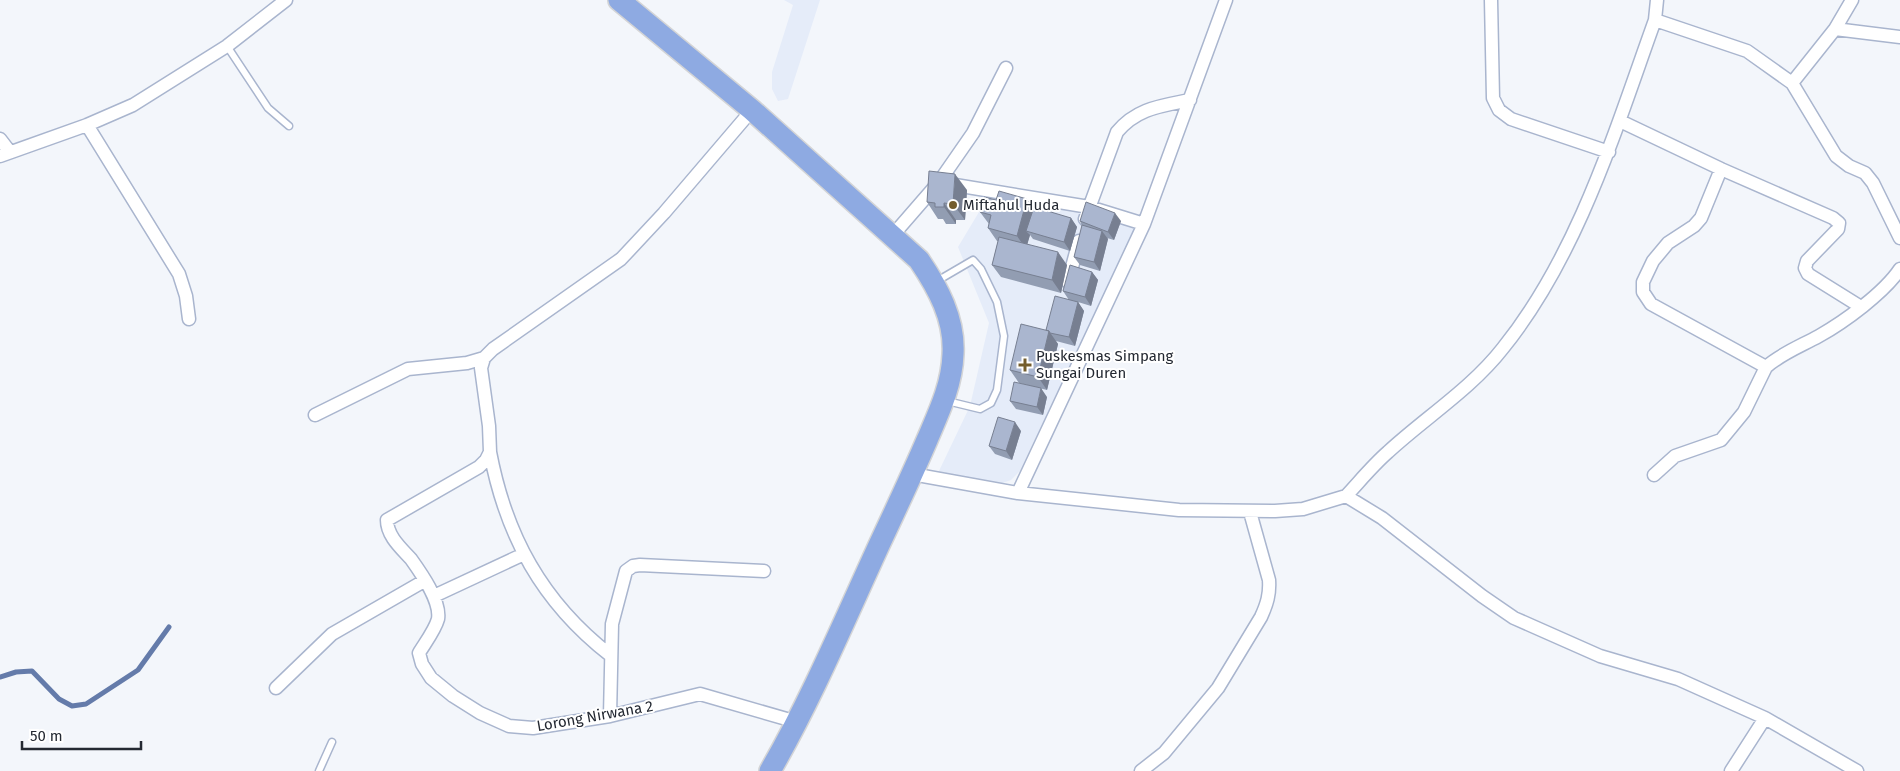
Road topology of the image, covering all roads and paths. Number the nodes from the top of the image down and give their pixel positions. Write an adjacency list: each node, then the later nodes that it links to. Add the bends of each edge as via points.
1 (286, 0): 10 (street)
2 (619, 0): 14 (highway)
3 (1226, 0): 13 (street)
4 (1491, 0): 19 (street, via 1493,98 1499,110 1511,119)
5 (1657, 0): 7 (street)
6 (1852, 0): 8 (street)
7 (1655, 20): 12 (street, via 1747,52); 15 (street)
8 (1835, 29): 9 (street); 12 (street)
9 (1900, 37)
10 (227, 46): 16 (street, via 133,105); 17 (lane, via 268,108)
11 (1006, 68): 22 (street, via 973,133)
12 (1792, 83): 26 (street, via 1836,156 1865,173 1873,183)
13 (1190, 100): 23 (street, via 1135,114 1116,132); 24 (street)
14 (752, 110): 25 (highway); 32 (street, via 621,259)
15 (1620, 121): 19 (street); 21 (street)
16 (87, 125): 20 (street); 31 (street, via 178,274 186,296)
17 (288, 126)
18 (0, 139): 20 (street)
19 (1609, 152): 40 (street, via 1561,258 1530,312 1502,350 1451,400 1387,452)
20 (5, 154)
21 (1721, 169): 30 (street, via 1839,223 1838,229 1807,261 1805,268 1808,274); 33 (street, via 1701,218 1668,243 1653,262 1643,292 1651,304)
22 (939, 182): 23 (street); 25 (street)
23 (1088, 207): 24 (street); 29 (street)
24 (1144, 224): 39 (street)
25 (893, 235): 28 (highway, via 919,260)
26 (1900, 238)
27 (1900, 269): 30 (street)
28 (935, 282): 34 (highway, via 945,304 953,352); 34 (lane, via 973,260 982,269 997,302 1004,336 997,390 990,404 980,408)
29 (1066, 291)
30 (1861, 307): 33 (street, via 1820,336 1779,356)
31 (189, 319)
32 (484, 358): 35 (street, via 467,363 408,369); 36 (street, via 481,368)
33 (1766, 367): 38 (street, via 1744,412 1721,440 1675,456)
34 (944, 401): 37 (highway)
35 (315, 415)
36 (490, 452): 42 (street, via 496,486); 44 (street, via 479,467 387,520 393,539)
37 (912, 474): 39 (street); 50 (highway)
38 (1654, 475)
39 (1018, 493): 41 (street, via 1179,510)
40 (1346, 496): 41 (street, via 1304,509); 49 (street, via 1382,518 1514,618 1600,656 1678,679)
41 (1250, 512): 54 (street, via 1269,580 1270,589 1262,617 1218,688 1164,753)
42 (524, 554): 45 (street); 46 (street, via 556,603 586,636)
43 (764, 571): 46 (street, via 633,566 626,571 612,624)
44 (424, 581): 45 (street); 47 (street, via 332,634)
45 (434, 596): 48 (street, Lorong Nirwana 2, via 438,620 419,653 422,664 431,678 480,714 508,726 533,728)
46 (610, 654): 48 (street)
47 (276, 688)
48 (610, 716): 50 (street, Lorong Nirwana 2, via 700,694)
49 (1765, 718): 55 (street); 56 (street)
50 (797, 722): 53 (highway)
51 (332, 742): 52 (lane)
52 (319, 771)
53 (770, 771)
54 (1141, 771)
55 (1731, 771)
56 (1857, 771)

